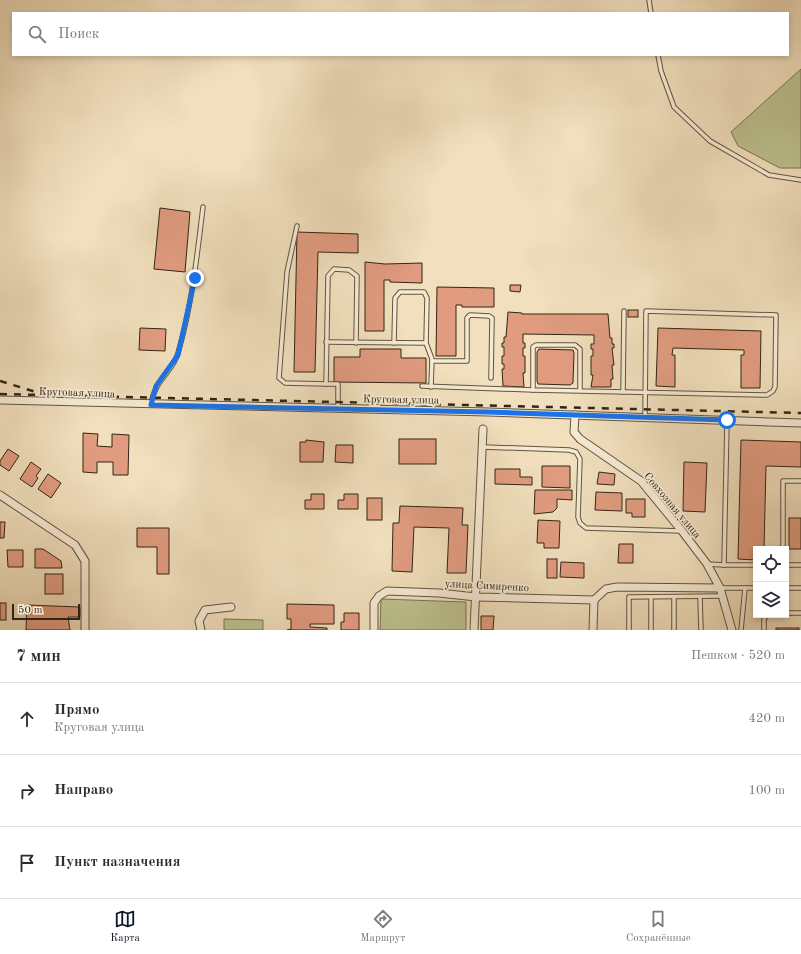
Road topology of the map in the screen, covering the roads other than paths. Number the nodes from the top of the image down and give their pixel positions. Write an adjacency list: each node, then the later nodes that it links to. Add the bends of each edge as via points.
1 (649, 0): 2 (lane)
2 (651, 12)
3 (658, 56): 4 (lane, via 674,107 710,141 769,174)
4 (801, 180)
5 (203, 207): 22 (lane, via 195,278 178,355 156,386)
6 (296, 226): 14 (lane, via 287,272 279,378 285,383)
7 (624, 310): 19 (lane)
8 (326, 342): 9 (lane); 9 (lane, via 328,276 334,269 349,270 357,276); 14 (lane)
9 (356, 343): 10 (lane)
10 (394, 343): 11 (lane); 11 (lane, via 395,298 400,292 424,292 427,298)
11 (426, 344): 12 (lane)
12 (432, 361): 13 (lane, via 467,361 467,318 470,315 489,316 492,318); 16 (lane)
13 (491, 378)
14 (326, 384): 23 (lane, via 338,384)
15 (422, 386): 16 (lane)
16 (431, 387): 17 (lane)
17 (533, 390): 18 (lane); 18 (lane, via 533,347 539,344 575,344 580,349)
18 (580, 390): 19 (lane)
19 (623, 392): 20 (lane)
20 (645, 393): 20 (lane, via 770,394 775,387 776,315 646,311); 25 (lane)
21 (0, 400): 22 (street, Круговая улица)
22 (151, 405): 23 (street, Круговая улица)
23 (338, 409): 24 (street, Круговая улица)
24 (575, 415): 25 (street, Круговая улица); 32 (street, Совхозная улица, via 574,432 580,439 641,481)
25 (645, 417): 26 (street, Круговая улица)
26 (727, 420): 27 (street, Круговая улица); 35 (lane)
27 (801, 423)
28 (483, 429): 29 (street)
29 (483, 447): 32 (lane, via 576,452 580,459 578,517 586,528); 46 (street)
30 (801, 481): 33 (lane, via 784,481)
31 (0, 495): 54 (street, via 76,545 85,561)
32 (682, 531): 34 (street, Совхозная улица)
33 (784, 546)
34 (707, 564): 35 (lane); 39 (street, Совхозная улица)
35 (724, 565): 36 (lane)
36 (753, 565)
37 (789, 565): 38 (lane)
38 (801, 565)
39 (720, 588): 40 (lane); 45 (street, Совхозная улица); 49 (street, via 617,587 606,589)
40 (745, 588): 41 (lane); 64 (lane)
41 (753, 588)
42 (789, 588): 43 (lane)
43 (801, 588)
44 (700, 596): 45 (lane); 48 (lane); 62 (lane)
45 (723, 596): 63 (street, Совхозная улица)
46 (476, 597): 49 (street, улица Симиренко); 56 (street, улица Симиренко, via 387,591 374,603); 57 (street)
47 (650, 597): 48 (lane); 59 (lane, via 629,597); 60 (lane)
48 (674, 597): 61 (lane)
49 (594, 600): 58 (street)
50 (231, 608): 55 (street, via 205,610 198,621)
51 (789, 613): 52 (lane)
52 (801, 613)
53 (765, 618): 65 (lane)
54 (85, 630)
55 (201, 630)
56 (374, 630)
57 (474, 630)
58 (593, 630)
59 (629, 630)
60 (651, 630)
61 (674, 630)
62 (701, 630)
63 (732, 630)
64 (741, 630)
65 (764, 630)

